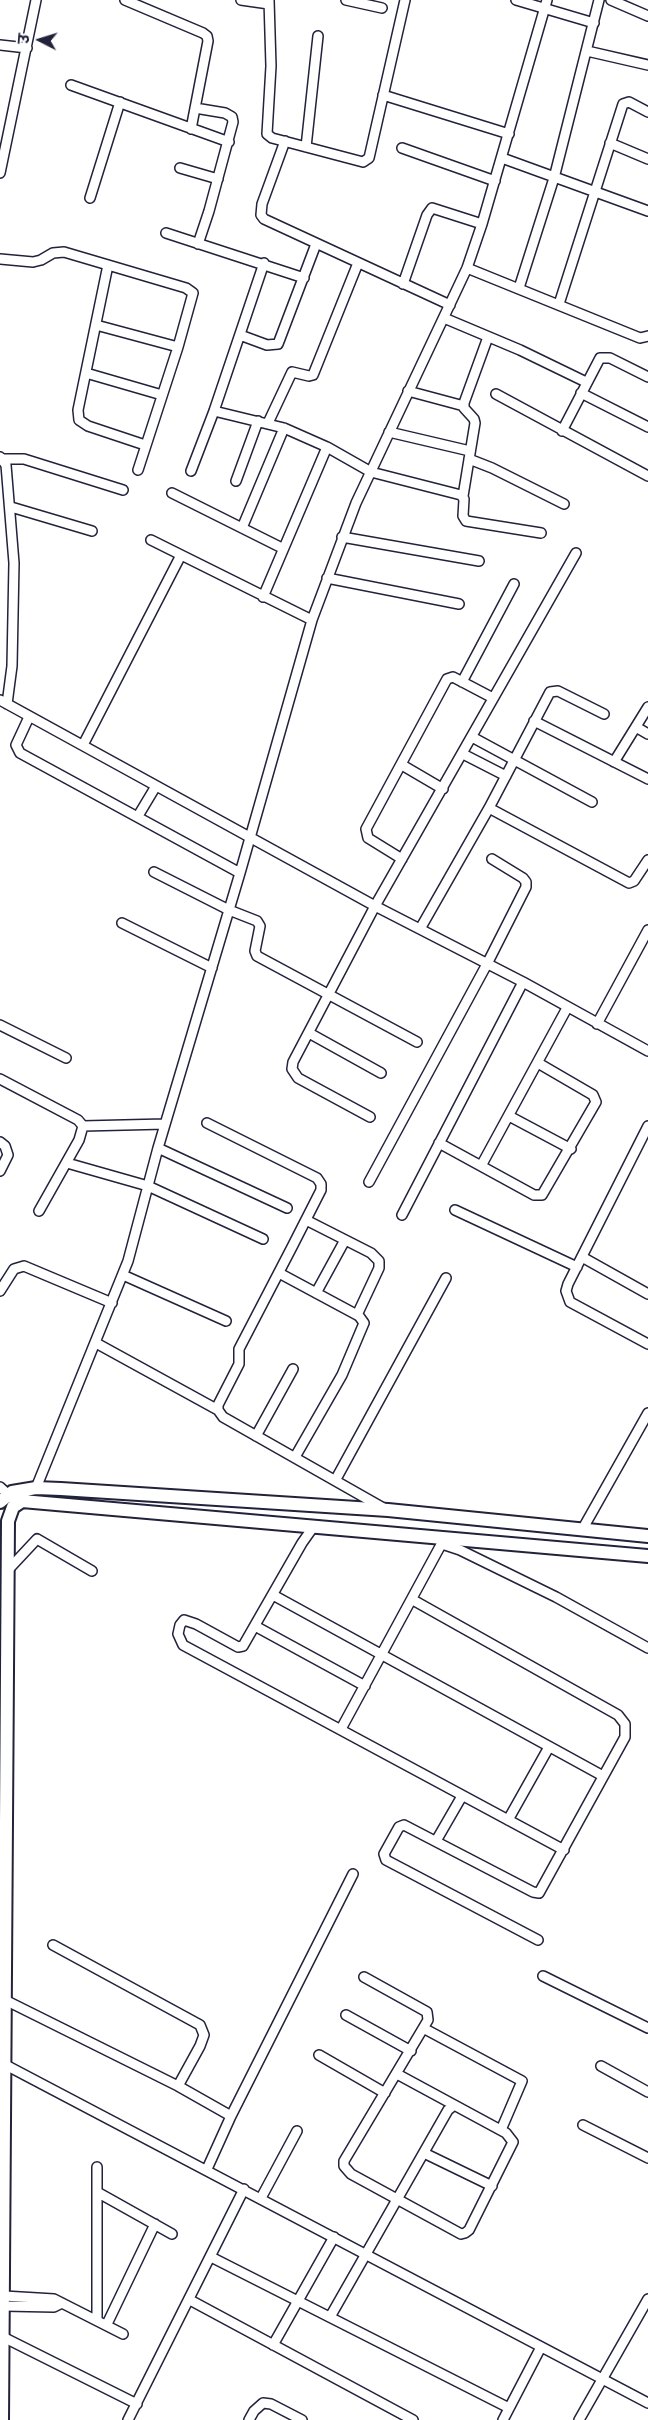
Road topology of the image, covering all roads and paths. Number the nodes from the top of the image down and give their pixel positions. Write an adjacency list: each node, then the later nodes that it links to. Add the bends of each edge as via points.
1 (36, 0): 16 (street)
2 (125, 0): 22 (street, via 207,36)
3 (241, 0): 9 (street)
4 (346, 0): 11 (street)
5 (405, 0): 20 (street)
6 (516, 0): 10 (street)
7 (599, 0): 13 (street)
8 (612, 0): 12 (street)
9 (269, 2): 26 (street, via 271,66 266,129 269,136)
10 (546, 4): 13 (street); 25 (street)
11 (382, 8)
12 (648, 16)
13 (594, 23): 17 (street)
14 (318, 36): 29 (street)
15 (0, 45): 16 (street)
16 (27, 48): 34 (street)
17 (587, 51): 18 (street); 35 (street)
18 (648, 65)
19 (71, 85): 21 (street)
20 (383, 95): 25 (street); 29 (street, via 367,161 358,162)
21 (120, 102): 24 (street); 39 (street)
22 (196, 108): 24 (street); 27 (street, via 232,117)
23 (648, 112): 28 (street, via 624,102)
24 (191, 129): 27 (street)
25 (509, 134): 31 (street)
26 (285, 141): 29 (street); 44 (street, via 261,215)
27 (229, 142): 36 (street)
28 (610, 143): 32 (street); 38 (street)
29 (306, 147)
30 (402, 148): 37 (street)
31 (502, 158): 35 (street); 37 (street)
32 (648, 159)
33 (180, 168): 36 (street)
34 (0, 173)
35 (554, 178): 38 (street); 52 (street)
36 (218, 179): 43 (street)
37 (495, 181): 41 (street)
38 (594, 192): 40 (street); 53 (street)
39 (90, 198)
40 (648, 211)
41 (482, 224): 49 (street); 51 (street, via 432,208)
42 (166, 233): 43 (street)
43 (198, 244): 46 (street)
44 (316, 244): 47 (street); 50 (street)
45 (0, 259): 48 (street, via 33,262 58,251)
46 (264, 263): 50 (street); 57 (street)
47 (358, 263): 51 (street); 71 (street, via 313,375 292,372)
48 (108, 266): 56 (street); 60 (street, via 193,292)
49 (467, 268): 52 (street); 54 (street)
50 (304, 278): 57 (street, via 278,344 267,345)
51 (403, 284): 54 (street)
52 (519, 288): 53 (street)
53 (559, 304): 58 (street, via 640,338)
54 (450, 305): 55 (street)
55 (444, 318): 59 (street); 64 (street)
56 (96, 325): 60 (street); 61 (street)
57 (240, 335): 69 (street)
58 (648, 336)
59 (488, 337): 63 (street); 68 (street)
60 (178, 347): 67 (street)
61 (86, 373): 67 (street); 76 (street, via 79,420)
62 (648, 377): 63 (street, via 610,358 600,358)
63 (586, 382): 65 (street)
64 (408, 391): 68 (street); 75 (street)
65 (581, 393): 72 (street); 74 (street)
66 (496, 394): 74 (street)
67 (162, 395): 76 (street)
68 (464, 406): 78 (street, via 475,423)
69 (214, 411): 70 (street); 81 (street)
70 (258, 421): 71 (street); 84 (street)
71 (268, 423): 73 (street)
72 (648, 426)
73 (284, 428): 77 (street); 90 (street)
74 (562, 431): 83 (street)
75 (389, 432): 78 (street); 82 (street)
76 (145, 445): 80 (street)
77 (327, 447): 82 (street); 95 (street)
78 (470, 455): 87 (street); 88 (street)
79 (2, 458): 85 (street, via 24,459); 89 (street, via 6,465)
80 (138, 470)
81 (190, 471)
82 (371, 472): 87 (street); 93 (street)
83 (648, 476)
84 (236, 481)
85 (123, 490)
86 (172, 493): 90 (street)
87 (463, 496): 92 (street, via 466,521)
88 (564, 504)
89 (11, 507): 91 (street); 106 (street, via 14,613 12,666)
90 (242, 528): 95 (street)
91 (92, 531)
92 (541, 533)
93 (342, 537): 98 (street); 99 (street)
94 (151, 540): 97 (street)
95 (282, 548): 101 (street)
96 (576, 553): 105 (street)
97 (181, 555): 101 (street); 114 (street)
98 (479, 561)
99 (327, 578): 102 (street); 103 (street)
100 (514, 584): 104 (street)
101 (263, 597): 103 (street)
102 (459, 604)
103 (312, 620): 126 (street)
104 (462, 682): 105 (street); 118 (street, via 451,677 447,679)
105 (493, 698): 113 (street)
106 (4, 702): 109 (street)
107 (648, 707): 111 (street)
108 (604, 714): 110 (street, via 553,690)
109 (29, 717): 114 (street); 125 (street, via 16,744 20,752)
110 (534, 721): 116 (street); 117 (street)
111 (636, 727): 112 (street); 117 (street)
112 (648, 734)
113 (472, 738): 115 (street); 116 (street)
114 (83, 745): 121 (street)
115 (463, 754): 119 (street); 122 (street)
116 (514, 759): 119 (street); 123 (street)
117 (614, 762): 120 (street)
118 (402, 765): 122 (street); 127 (street, via 366,829 371,841)
119 (506, 776): 124 (street)
120 (648, 779)
121 (156, 786): 125 (street); 126 (street)
122 (443, 789): 127 (street)
123 (592, 802)
124 (489, 808): 129 (street, via 629,883 634,881); 135 (street)
125 (138, 816): 131 (street)
126 (250, 836): 131 (street); 132 (street)
127 (402, 859): 132 (street)
128 (492, 859): 137 (street, via 518,874 526,882 526,887)
129 (648, 860)
130 (154, 872): 133 (street)
131 (240, 873): 133 (street)
132 (375, 906): 135 (street); 140 (street)
133 (229, 910): 138 (street); 140 (street, via 260,923 257,956)
134 (122, 923): 138 (street)
135 (420, 929): 137 (street)
136 (648, 930): 142 (street)
137 (488, 964): 139 (street); 164 (street)
138 (212, 968): 154 (street)
139 (523, 982): 141 (street); 158 (street)
140 (329, 994): 144 (street); 145 (street)
141 (567, 1008): 142 (street); 148 (street)
142 (597, 1024): 146 (street)
143 (0, 1025): 147 (street)
144 (309, 1033): 149 (street); 152 (street, via 294,1062 294,1074)
145 (417, 1042)
146 (648, 1051)
147 (66, 1058)
148 (538, 1063): 151 (street); 160 (street, via 595,1099 595,1107)
149 (381, 1073)
150 (0, 1079): 155 (street, via 78,1120)
151 (509, 1116): 160 (street); 162 (street)
152 (370, 1117)
153 (207, 1123): 170 (street, via 320,1180 321,1190)
154 (165, 1124): 155 (street); 159 (street)
155 (83, 1126): 161 (street)
156 (648, 1126): 173 (street)
157 (0, 1142): 163 (street, via 8,1150 8,1155)
158 (439, 1143): 162 (street); 169 (street)
159 (158, 1148): 165 (street); 166 (street)
160 (571, 1148): 162 (street, via 542,1196 534,1195)
161 (66, 1164): 165 (street); 168 (street)
162 (481, 1166)
163 (0, 1171)
164 (369, 1182)
165 (148, 1186): 171 (street); 176 (street)
166 (287, 1208)
167 (455, 1210): 174 (street)
168 (39, 1211)
169 (402, 1215)
170 (306, 1220): 172 (street); 175 (street)
171 (264, 1239)
172 (345, 1240): 179 (street); 182 (street, via 379,1261 379,1268)
173 (582, 1257): 174 (street); 180 (street)
174 (577, 1267): 185 (street, via 566,1291 570,1302)
175 (279, 1273): 179 (street); 187 (street, via 240,1349 239,1364)
176 (123, 1275): 181 (street); 183 (street)
177 (446, 1278): 191 (street)
178 (0, 1292): 181 (street, via 14,1269 24,1266)
179 (316, 1293): 182 (street)
180 (648, 1294)
181 (112, 1303): 184 (street)
182 (357, 1314): 190 (street, via 364,1323 357,1342)
183 (226, 1321)
184 (96, 1343): 187 (street); 192 (street)
185 (648, 1344)
186 (293, 1370): 189 (street)
187 (218, 1410): 189 (street, via 223,1417)
188 (648, 1413): 197 (street)
189 (256, 1436): 190 (street)
190 (295, 1457): 191 (street)
191 (336, 1479): 194 (street)
192 (36, 1488): 193 (main road); 194 (main road)
193 (6, 1496): 196 (main road); 202 (main road, via 10,1510)
194 (388, 1510): 195 (main road)
195 (419, 1513): 197 (main road); 198 (main road)
196 (314, 1526): 198 (main road); 204 (street)
197 (582, 1530): 199 (main road)
198 (418, 1535): 200 (main road)
199 (648, 1536)
200 (443, 1541): 201 (main road); 205 (street); 207 (street, via 556,1597)
201 (648, 1556)
202 (8, 1570): 203 (street, via 37,1539); 211 (main road)
203 (92, 1571)
204 (273, 1595): 206 (street); 208 (street)
205 (413, 1600): 208 (street); 213 (street, via 622,1718 625,1737)
206 (255, 1626): 209 (street); 210 (street, via 241,1647 190,1621 182,1622 178,1634 183,1645 191,1651)
207 (648, 1648)
208 (382, 1656): 209 (street); 212 (street)
209 (365, 1686): 210 (street)
210 (341, 1730): 214 (street)
211 (4, 1737): 223 (main road)
212 (549, 1747): 213 (street); 215 (street)
213 (603, 1776): 217 (street)
214 (462, 1796): 215 (street); 216 (street)
215 (508, 1820): 217 (street)
216 (436, 1841): 217 (street, via 536,1893 542,1890); 219 (street, via 401,1825 384,1854 385,1858)
217 (564, 1850)
218 (354, 1874): 236 (street)
219 (538, 1940)
220 (54, 1945): 232 (street, via 200,2025 204,2035)
221 (543, 1976): 225 (street)
222 (364, 1977): 226 (street, via 427,2012)
223 (3, 1999): 229 (main road); 232 (street)
224 (346, 2015): 227 (street)
225 (648, 2028)
226 (425, 2029): 227 (street); 238 (street, via 522,2081)
227 (411, 2051): 231 (street)
228 (319, 2055): 234 (street)
229 (2, 2063): 243 (street); 256 (main road)
230 (601, 2066): 233 (street)
231 (397, 2074): 234 (street); 235 (street)
232 (178, 2086): 236 (street)
233 (648, 2092)
234 (385, 2093): 248 (street, via 344,2166 351,2174)
235 (453, 2106): 238 (street); 240 (street)
236 (231, 2116): 243 (street)
237 (583, 2125): 241 (street)
238 (501, 2130): 244 (street, via 510,2137 512,2146)
239 (297, 2131): 247 (street)
240 (424, 2153): 244 (street); 248 (street)
241 (648, 2158)
242 (97, 2167): 246 (street)
243 (207, 2169): 245 (street)
244 (492, 2186): 248 (street, via 465,2234)
245 (244, 2189): 247 (street); 253 (street)
246 (97, 2192): 249 (street); 259 (street)
247 (261, 2198): 251 (street)
248 (398, 2200): 252 (street)
249 (155, 2224): 250 (street); 260 (street)
250 (172, 2234)
251 (334, 2237): 252 (street); 257 (street)
252 (364, 2254): 258 (street); 264 (street)
253 (211, 2256): 254 (street); 257 (street)
254 (190, 2300): 263 (street); 267 (street)
255 (648, 2300): 265 (street)
256 (4, 2301): 259 (street, via 54,2299); 262 (main road)
257 (298, 2301): 258 (street); 263 (street)
258 (330, 2317): 268 (street)
259 (97, 2320): 260 (street)
260 (106, 2324): 261 (street)
261 (123, 2334)
262 (3, 2337): 267 (street); 269 (main road)
263 (273, 2345): 273 (street)
264 (541, 2347): 265 (street); 268 (street)
265 (602, 2380): 266 (street); 275 (street)
266 (648, 2403)
267 (136, 2404): 270 (street)
268 (509, 2408): 274 (street)
269 (2, 2420)
270 (128, 2420)
271 (249, 2420): 272 (street, via 263,2402)
272 (302, 2420)
273 (413, 2420)
274 (503, 2420)
275 (579, 2420)

